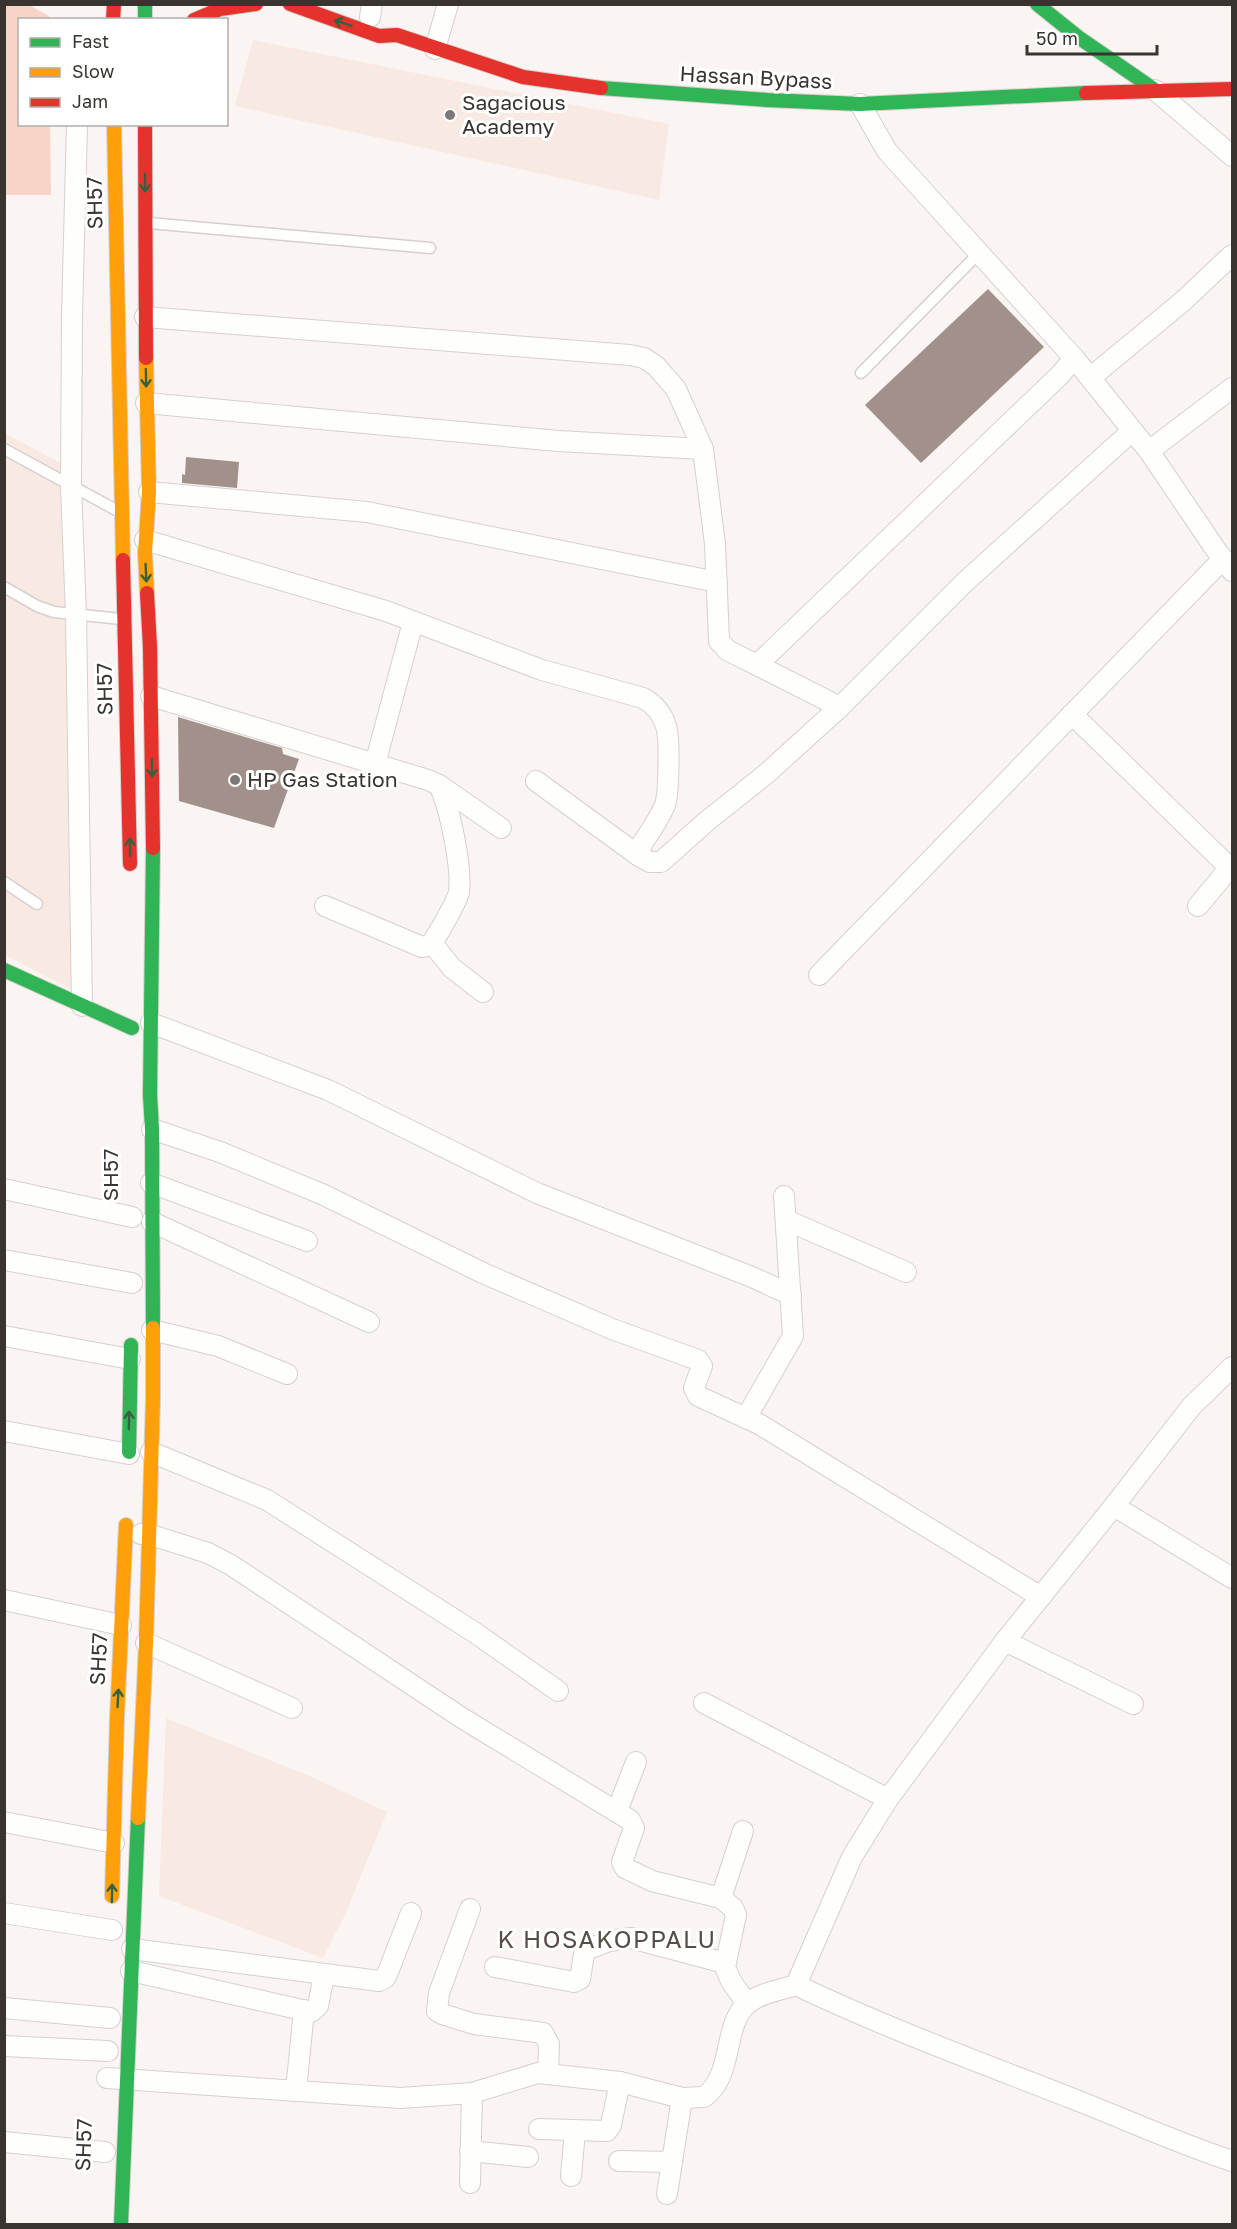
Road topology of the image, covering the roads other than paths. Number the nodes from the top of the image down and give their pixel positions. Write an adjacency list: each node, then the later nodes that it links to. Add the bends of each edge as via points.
1 (256, 4): 6 (main road, via 220,9)
2 (290, 4): 7 (main road, Hassan Bypass, one-way to 2, via 379,36)
3 (448, 4): 8 (street)
4 (1037, 4): 10 (main road)
5 (365, 11): 7 (main road)
6 (199, 18)
7 (397, 35): 8 (main road, Hassan Bypass)
8 (435, 49): 11 (main road, Hassan Bypass, via 523,76 624,91)
9 (1233, 88): 10 (main road, Hassan Bypass)
10 (1155, 90): 11 (main road, Hassan Bypass); 15 (street)
11 (860, 104): 18 (street, via 888,151)
12 (77, 126): 31 (street)
13 (114, 126): 21 (main road, SH57)
14 (145, 126): 16 (main road, one-way to 16)
15 (1233, 156)
16 (146, 223): 17 (lane); 20 (main road)
17 (430, 248)
18 (979, 253): 22 (street); 23 (lane)
19 (1233, 255): 24 (street)
20 (145, 323): 21 (main road); 26 (main road, one-way to 26); 29 (street, via 644,358 676,389)
21 (118, 329): 33 (main road, SH57)
22 (1074, 358): 24 (street); 43 (street)
23 (861, 373)
24 (1090, 378): 27 (street)
25 (1233, 388): 30 (street)
26 (146, 403): 29 (street, via 558,441); 32 (main road)
27 (1132, 431): 30 (street); 45 (street, via 965,582)
28 (4, 449): 31 (lane)
29 (703, 449): 36 (street)
30 (1149, 451): 35 (street)
31 (71, 486): 33 (lane); 38 (street)
32 (149, 492): 34 (main road); 36 (street, via 367,512)
33 (121, 513): 39 (main road, SH57)
34 (146, 540): 40 (street); 41 (main road, one-way to 41)
35 (1228, 565): 46 (street)
36 (717, 582): 43 (street, via 719,641 727,650)
37 (4, 587): 38 (lane, via 37,606)
38 (76, 615): 39 (lane); 62 (street)
39 (124, 619): 42 (main road, SH57)
40 (413, 622): 47 (street); 51 (street, via 542,670 643,698 660,711 667,727 665,804)
41 (150, 646): 42 (main road); 44 (main road)
42 (124, 648): 53 (main road, SH57, one-way to 42)
43 (757, 665): 45 (street)
44 (151, 696): 47 (street); 63 (main road, one-way to 63, via 153,864)
45 (840, 707): 51 (street, via 661,862 650,862)
46 (1072, 714): 52 (street); 60 (street)
47 (375, 764): 49 (street)
48 (536, 781): 51 (street)
49 (439, 785): 50 (street); 58 (street, via 457,857 459,893)
50 (501, 828)
51 (636, 854)
52 (1231, 867): 57 (street)
53 (130, 874)
54 (4, 882): 55 (lane)
55 (37, 904)
56 (325, 906): 58 (street, via 422,947)
57 (1198, 906)
58 (432, 943): 61 (street, via 452,968)
59 (4, 970): 62 (main road)
60 (819, 975)
61 (483, 992)
62 (82, 1006): 63 (main road)
63 (136, 1026): 64 (main road, via 150,1095); 75 (street, via 328,1090 537,1193)
64 (152, 1129): 65 (main road); 83 (street, via 324,1195 483,1273 612,1329 698,1360 702,1366 695,1394)
65 (151, 1183): 70 (main road); 71 (street)
66 (4, 1190): 68 (street)
67 (784, 1196): 69 (street)
68 (132, 1216)
69 (786, 1220): 73 (street); 75 (street)
70 (152, 1222): 76 (street); 78 (main road)
71 (307, 1241)
72 (4, 1260): 74 (street)
73 (906, 1272)
74 (132, 1282)
75 (791, 1295): 83 (street, via 793,1336)
76 (369, 1322)
77 (131, 1326): 80 (main road)
78 (152, 1330): 82 (street, via 218,1346); 85 (main road)
79 (4, 1336): 80 (street)
80 (130, 1359): 86 (main road, one-way to 80)
81 (1233, 1367): 87 (street, via 1191,1407)
82 (287, 1374)
83 (746, 1418): 92 (street)
84 (4, 1431): 86 (street)
85 (151, 1452): 90 (main road); 97 (street, via 267,1500 474,1632)
86 (128, 1460)
87 (1114, 1506): 91 (street); 92 (street)
88 (127, 1509): 89 (main road, SH57)
89 (126, 1533): 90 (street); 94 (main road, SH57)
90 (148, 1534): 96 (main road); 103 (street, via 208,1553 231,1565 462,1718)
91 (1233, 1578)
92 (1041, 1597): 95 (street)
93 (4, 1600): 94 (street)
94 (122, 1624): 106 (main road, SH57, one-way to 94)
95 (1005, 1641): 99 (street); 102 (street)
96 (146, 1643): 100 (street); 112 (main road)
97 (558, 1691)
98 (704, 1703): 102 (street)
99 (1133, 1704)
100 (292, 1708)
101 (636, 1762): 103 (street)
102 (888, 1799): 117 (street, via 852,1857)
103 (617, 1811): 107 (street, via 634,1828 622,1862 625,1868 652,1881)
104 (4, 1822): 106 (street)
105 (743, 1832): 107 (street)
106 (114, 1843): 111 (main road, SH57, one-way to 106)
107 (721, 1898): 113 (street, via 736,1916)
108 (470, 1909): 123 (street, via 437,2010 474,2024 543,2033 549,2044)
109 (4, 1913): 111 (street)
110 (411, 1913): 116 (street, via 385,1978 371,1981)
111 (112, 1925)
112 (132, 1949): 115 (main road); 116 (street)
113 (724, 1963): 114 (street, via 631,1938 586,1950 578,1982); 118 (street)
114 (495, 1967)
115 (131, 1971): 120 (street); 124 (main road)
116 (324, 1975): 120 (street, via 318,2006 311,2012)
117 (796, 1985): 118 (street); 136 (street, via 858,2015 1119,2116 1191,2148)
118 (747, 2004): 128 (street, via 734,2030 720,2081 704,2097)
119 (4, 2008): 121 (street)
120 (304, 2010): 126 (street)
121 (110, 2029): 122 (street); 124 (main road)
122 (4, 2046)
123 (548, 2074): 125 (street); 127 (street, via 531,2073)
124 (114, 2082): 126 (street); 141 (main road)
125 (620, 2082): 128 (street); 130 (street, via 607,2131)
126 (296, 2091): 127 (street, via 401,2098)
127 (472, 2093): 132 (street)
128 (682, 2098): 137 (street)
129 (539, 2129): 130 (street)
130 (575, 2131): 138 (street)
131 (4, 2142): 133 (street)
132 (470, 2151): 134 (street); 139 (street)
133 (105, 2152)
134 (528, 2157)
135 (619, 2161): 137 (street)
136 (1233, 2161)
137 (671, 2162): 140 (street)
138 (571, 2176)
139 (470, 2183)
140 (667, 2194)
141 (121, 2224)

